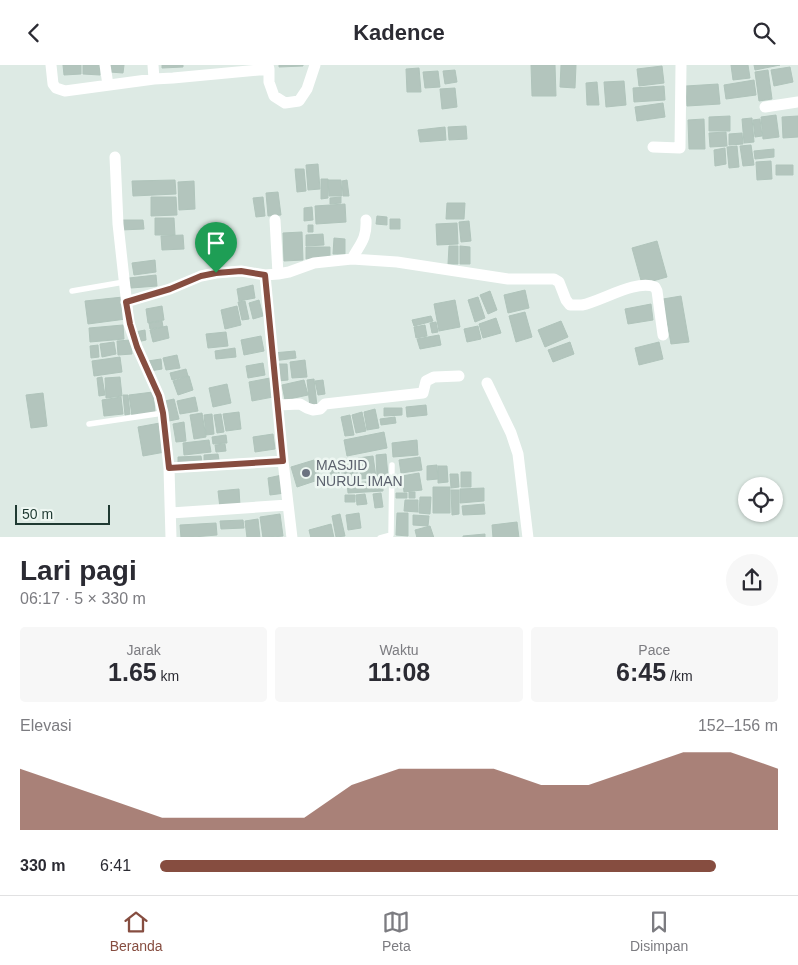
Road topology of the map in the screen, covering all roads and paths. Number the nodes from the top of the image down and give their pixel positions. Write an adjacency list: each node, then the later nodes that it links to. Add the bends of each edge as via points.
1 (51, 65): 8 (street, via 53,84 61,91)
2 (105, 65): 8 (street)
3 (153, 65): 7 (street)
4 (315, 65): 6 (street, via 307,89 298,101 285,103 274,96)
5 (681, 65): 11 (street, via 680,148)
6 (268, 67): 7 (street)
7 (154, 79): 8 (street)
8 (108, 85)
9 (798, 102): 10 (street)
10 (765, 107)
11 (653, 147)
12 (116, 157): 18 (street)
13 (276, 220): 16 (street)
14 (366, 220): 15 (street, via 363,241)
15 (352, 259): 16 (street, via 314,263); 21 (street, via 397,262 508,279 554,279 559,282 570,305 582,305 638,286 651,285 657,291)
16 (278, 274): 17 (street)
17 (265, 275): 20 (street, via 241,271 216,273); 24 (street)
18 (124, 282): 19 (lane); 20 (street)
19 (72, 291)
20 (126, 302): 25 (street, via 137,347 159,396)
21 (663, 335)
22 (459, 376): 24 (street, via 434,377 426,381 423,393 325,404 313,410 300,404)
23 (487, 383): 35 (street, via 518,454)
24 (278, 405): 27 (street)
25 (163, 413): 26 (lane); 29 (street)
26 (89, 424)
27 (283, 461): 29 (street); 30 (street)
28 (392, 465): 34 (lane, via 391,535)
29 (169, 468): 31 (street)
30 (288, 505): 31 (street); 33 (street)
31 (171, 513): 32 (street)
32 (171, 537)
33 (292, 537)
34 (380, 537)
35 (528, 537)

